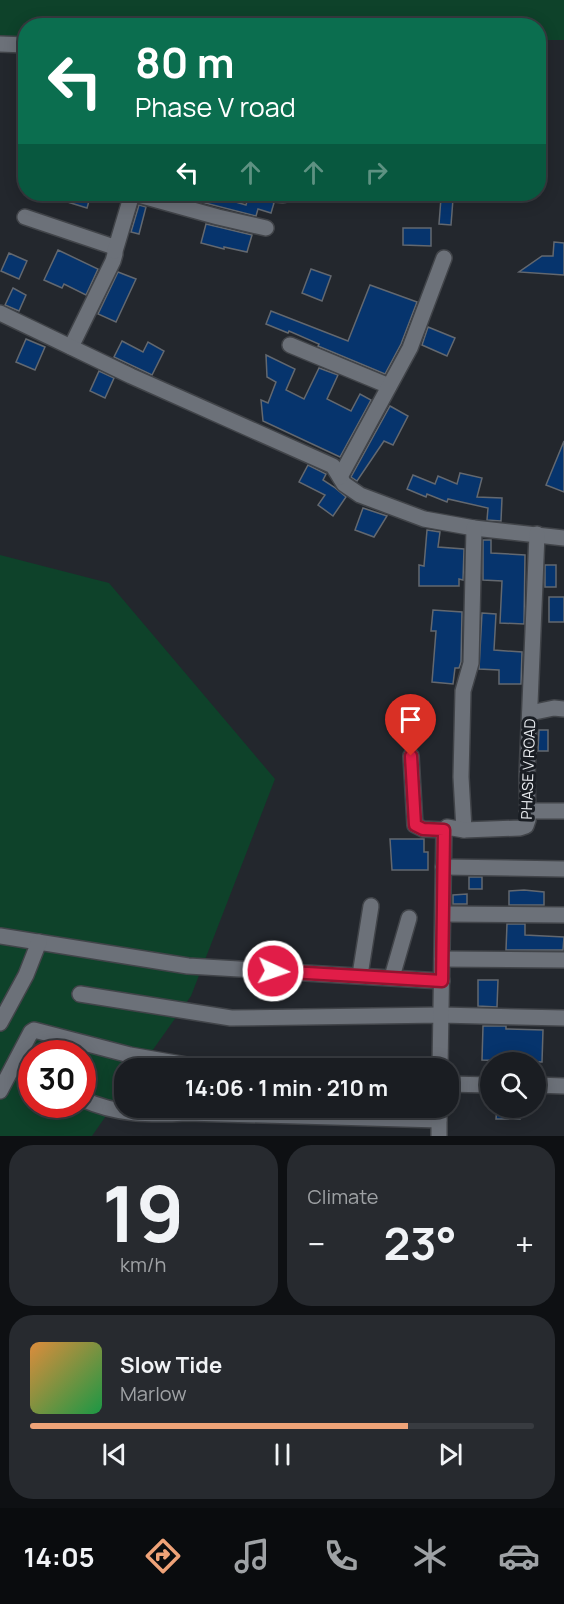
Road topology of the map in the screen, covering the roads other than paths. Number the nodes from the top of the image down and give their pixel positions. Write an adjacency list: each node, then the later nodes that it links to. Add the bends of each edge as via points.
1 (0, 44): 2 (street)
2 (18, 45)
3 (131, 201): 7 (street)
4 (159, 201): 6 (street)
5 (25, 217): 7 (street, via 112,244)
6 (266, 228)
7 (115, 251): 11 (street)
8 (444, 258): 12 (street, via 410,348)
9 (0, 313): 11 (street)
10 (290, 345): 12 (street)
11 (71, 347): 13 (street, via 333,466)
12 (389, 386): 13 (street)
13 (340, 477): 14 (street, via 360,495 424,519)
14 (474, 528): 15 (street); 23 (street, via 471,663 464,691 461,777)
15 (537, 534): 16 (street); 18 (street, PHASE V ROAD)
16 (564, 538)
17 (564, 709): 18 (street)
18 (530, 712): 20 (street, PHASE V ROAD)
19 (411, 756): 22 (street, PHASE V ROAD, via 415,825)
20 (526, 811): 21 (street); 23 (street, PHASE V ROAD, via 527,823 520,828)
21 (564, 811)
22 (444, 830): 23 (street, PHASE V ROAD); 24 (street)
23 (464, 830)
24 (443, 867): 25 (street); 27 (street)
25 (564, 869)
26 (371, 906): 34 (street)
27 (443, 914): 28 (street); 32 (street)
28 (564, 915)
29 (409, 918): 35 (street)
30 (0, 936): 31 (street)
31 (39, 942): 34 (street, via 188,966); 40 (street)
32 (442, 959): 33 (street); 36 (street)
33 (564, 960)
34 (360, 975): 35 (street)
35 (392, 977): 36 (street)
36 (442, 981): 38 (street)
37 (80, 994): 38 (street, via 231,1018)
38 (441, 1015): 39 (street); 42 (street)
39 (564, 1018)
40 (0, 1023)
41 (147, 1058): 43 (street, via 36,1030 31,1032)
42 (440, 1058)
43 (13, 1067): 44 (street); 49 (street)
44 (18, 1069)
45 (459, 1084): 46 (street)
46 (480, 1085)
47 (546, 1085): 48 (street)
48 (564, 1086)
49 (0, 1091)
50 (96, 1104): 51 (street)
51 (114, 1109)
52 (439, 1118): 53 (street)
53 (439, 1136)

